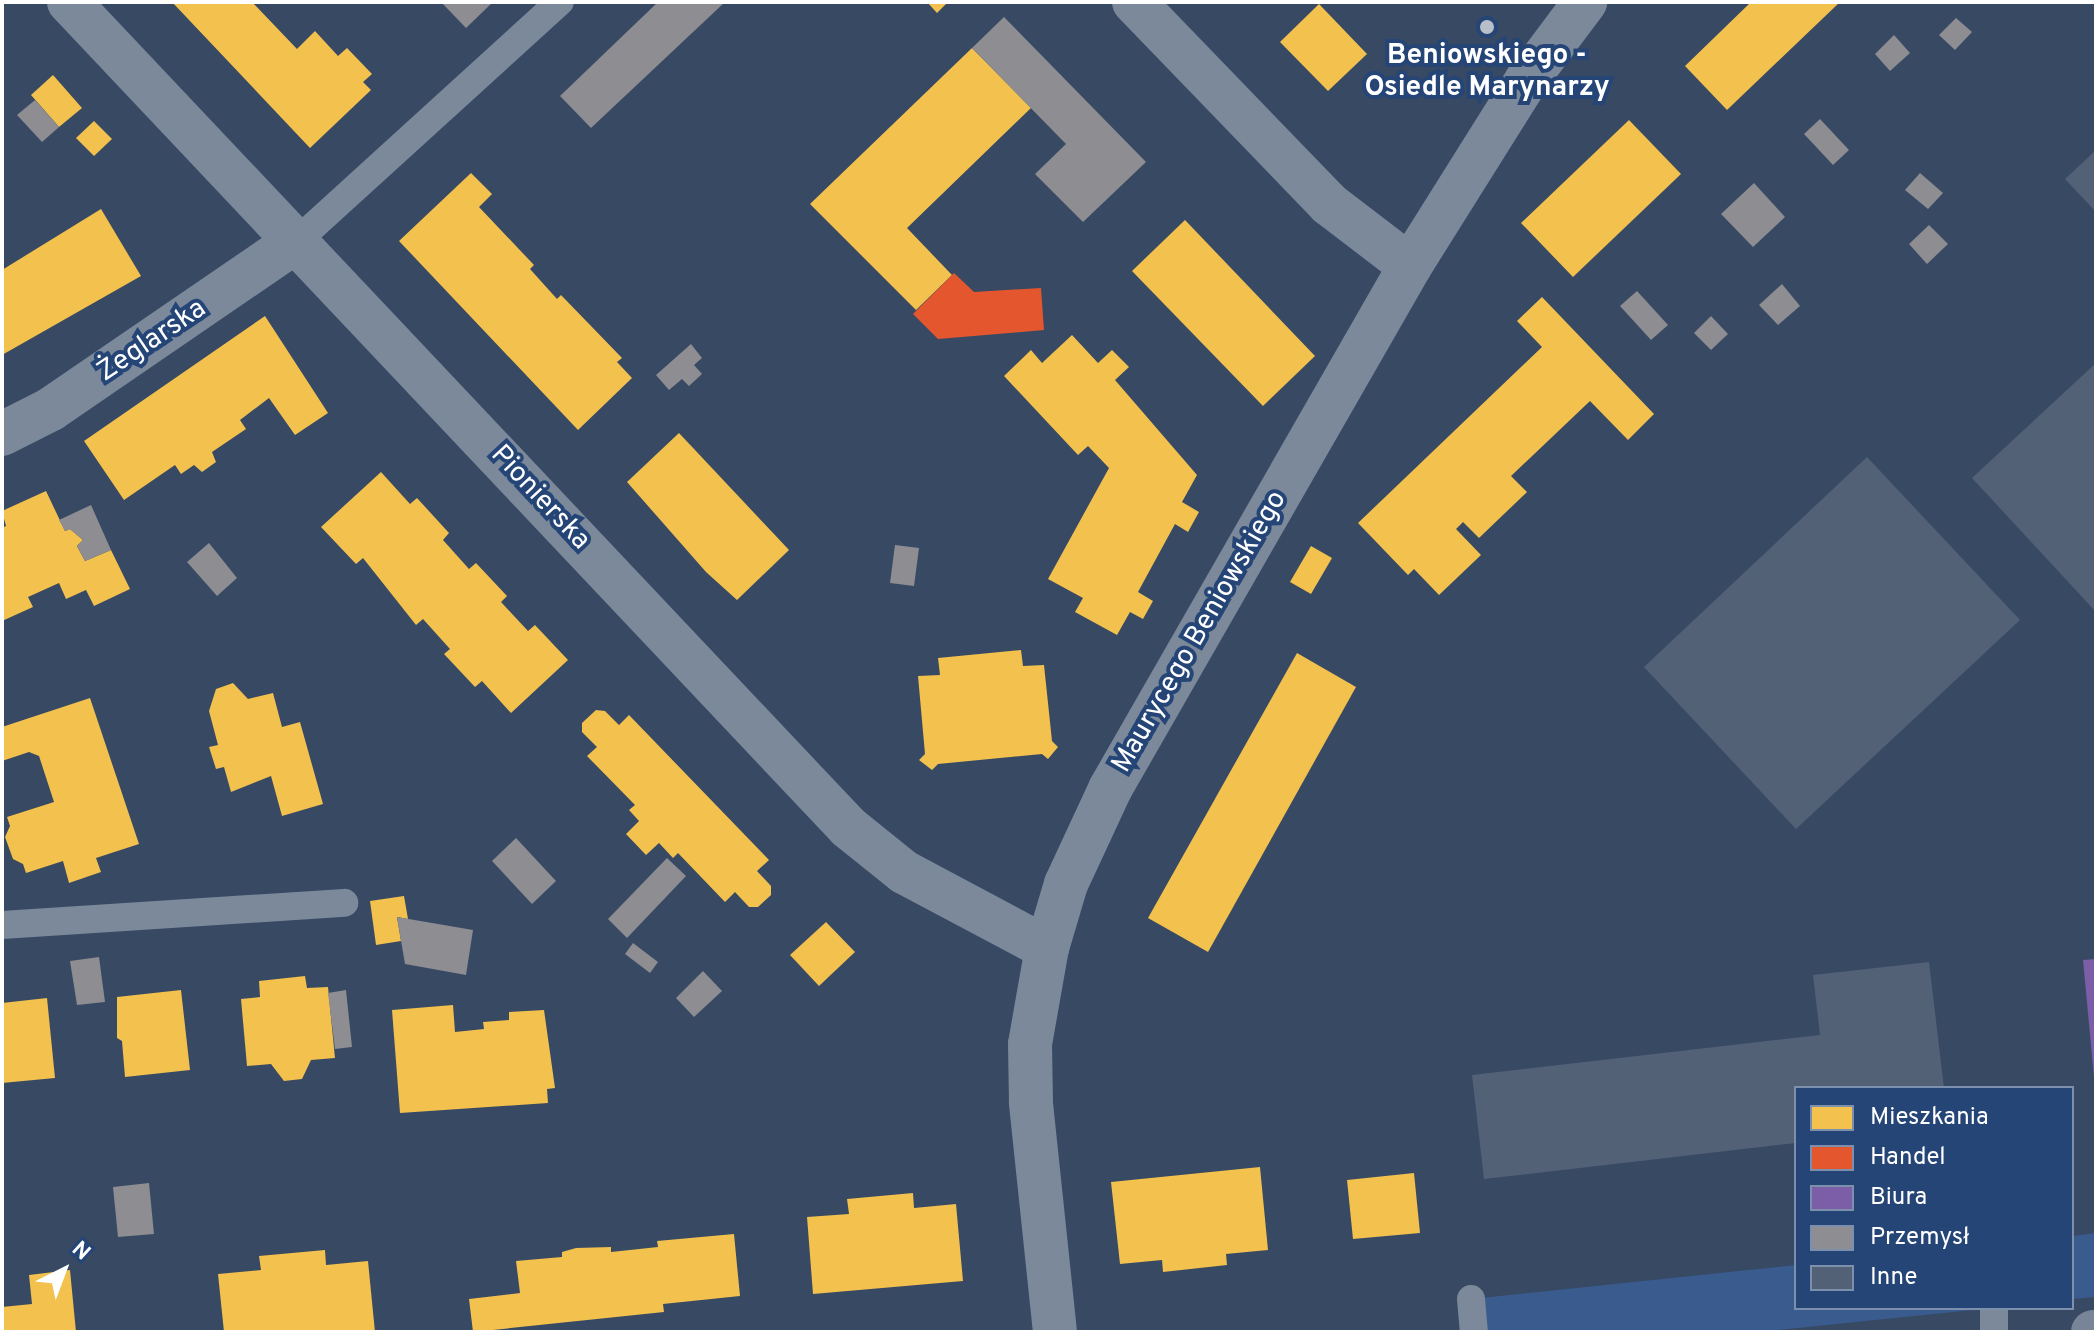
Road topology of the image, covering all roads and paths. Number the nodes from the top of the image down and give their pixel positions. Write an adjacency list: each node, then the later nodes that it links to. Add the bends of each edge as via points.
1 (69, 2): 5 (street, Pionierska)
2 (560, 2): 5 (lane)
3 (1134, 2): 6 (street, via 1329,204)
4 (1585, 2): 6 (street, Maurycego Beniowskiego, via 1526,81)
5 (298, 240): 7 (street, Żeglarska, via 51,409); 10 (street, Pionierska, via 848,827 904,872)
6 (1410, 266): 10 (street, Maurycego Beniowskiego, via 1110,789 1066,884)
7 (2, 434)
8 (344, 903): 9 (lane)
9 (2, 925)
10 (1047, 948): 13 (street, Maurycego Beniowskiego, via 1030,1044 1031,1102)
11 (1471, 1299): 14 (lane)
12 (1994, 1310): 15 (lane)
13 (1055, 1332)
14 (1474, 1332)
15 (1994, 1332)

